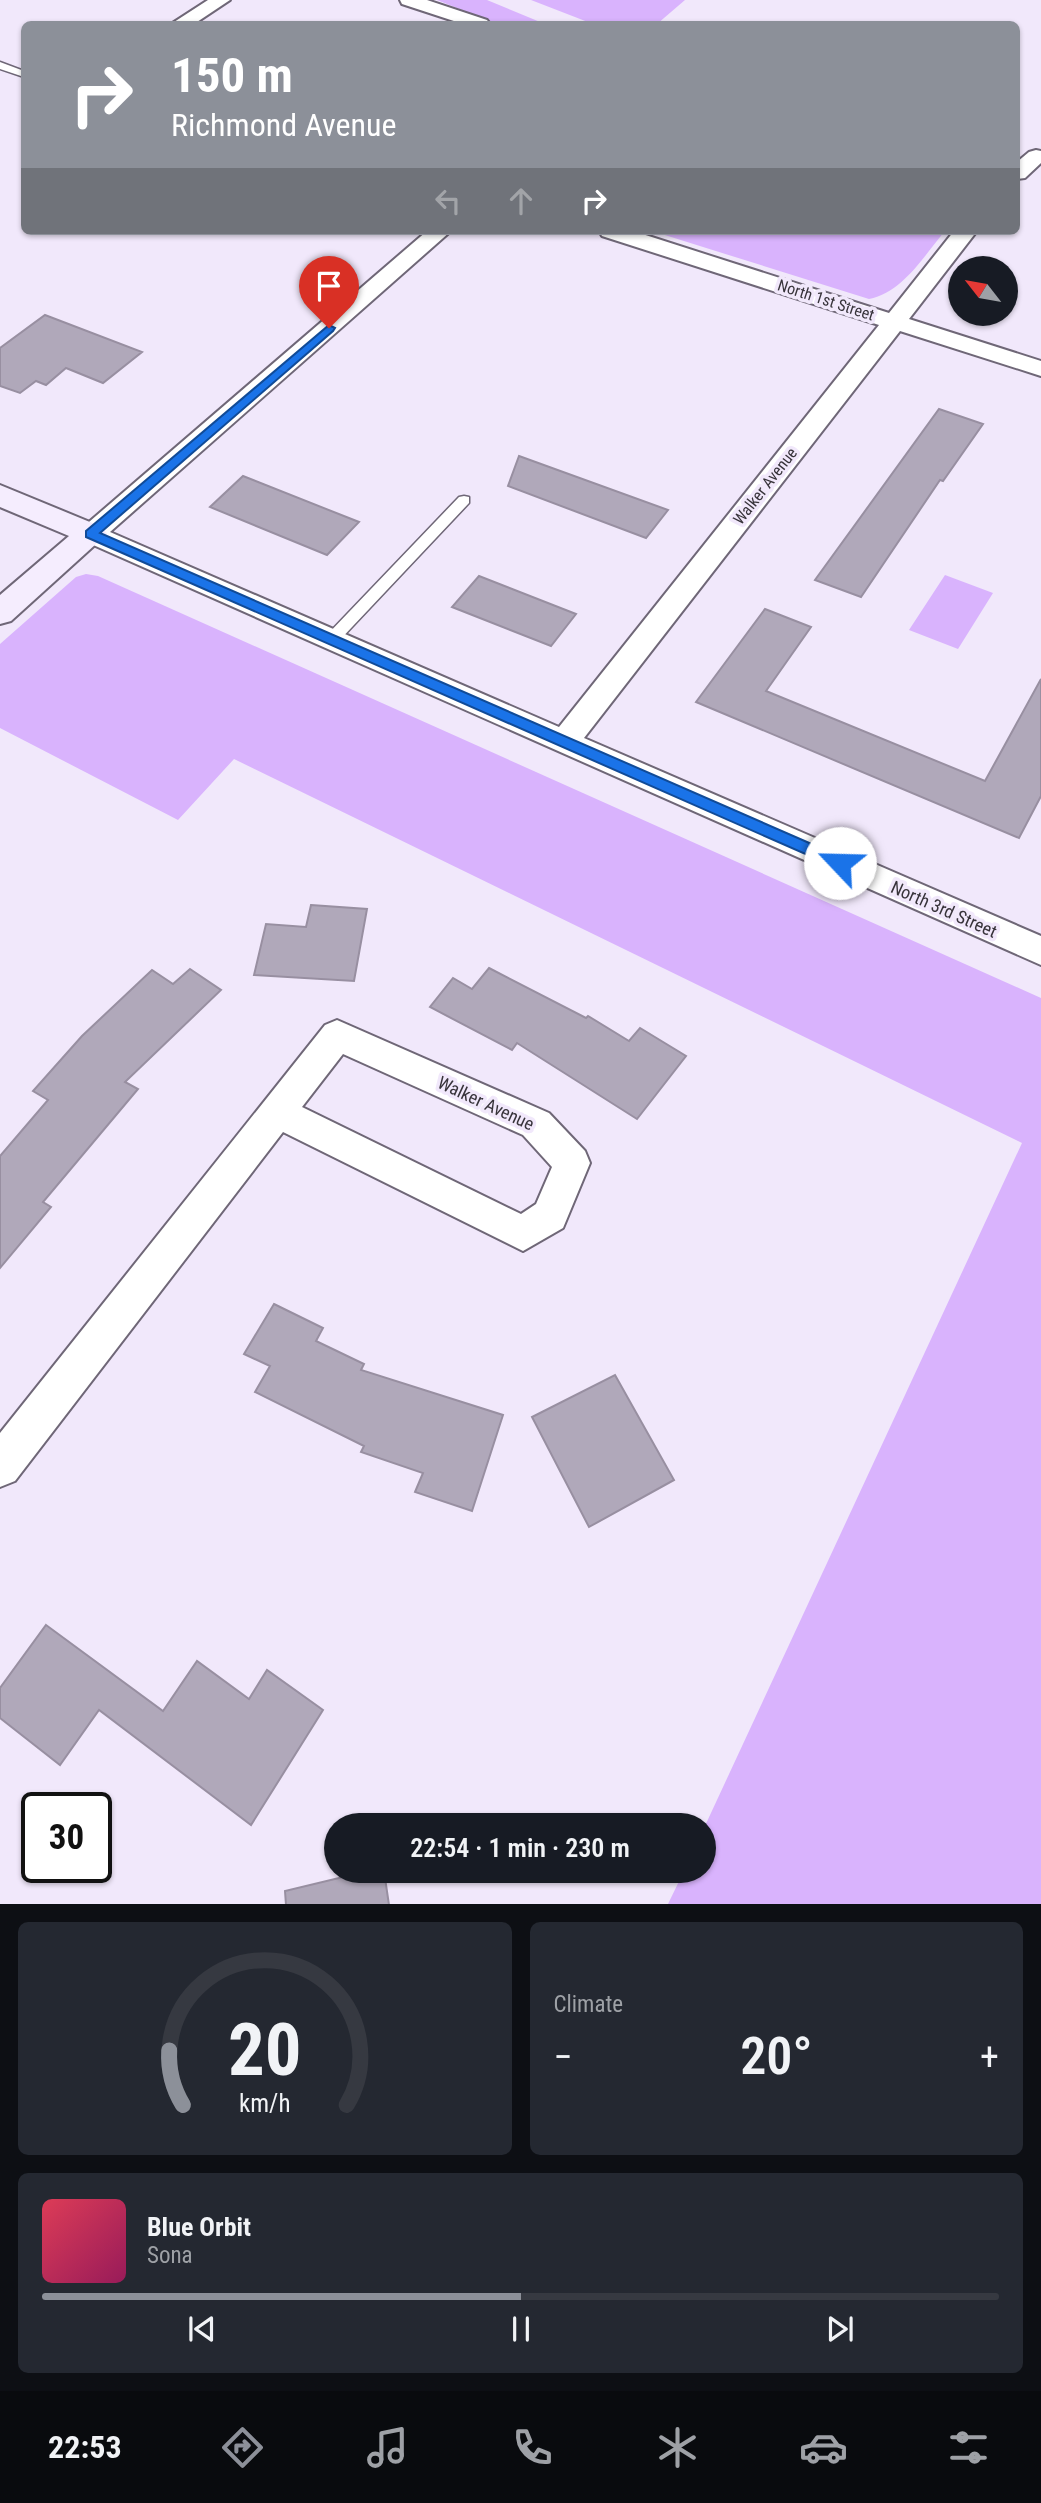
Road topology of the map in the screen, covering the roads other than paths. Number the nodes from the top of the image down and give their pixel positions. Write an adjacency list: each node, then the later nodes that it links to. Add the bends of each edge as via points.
1 (221, 0): 3 (street)
2 (409, 0): 4 (street)
3 (186, 21)
4 (471, 21)
5 (0, 65): 6 (lane)
6 (21, 73)
7 (1039, 153): 8 (street)
8 (1020, 170)
9 (435, 235): 16 (street)
10 (622, 235): 12 (street, North 1st Street)
11 (963, 235): 12 (street, Walker Avenue)
12 (894, 322): 13 (street, North 1st Street); 19 (street, Walker Avenue)
13 (1041, 369)
14 (0, 495): 16 (street, North 3rd Street)
15 (464, 500): 18 (lane)
16 (91, 534): 17 (street); 18 (street, North 3rd Street)
17 (0, 613)
18 (331, 640): 19 (street, North 3rd Street)
19 (564, 742): 20 (street, North 3rd Street)
20 (1041, 951)
21 (276, 1111): 21 (street, Walker Avenue, via 337,1035 536,1124 572,1163 550,1216 523,1234); 22 (street, Walker Avenue)
22 (0, 1466)

